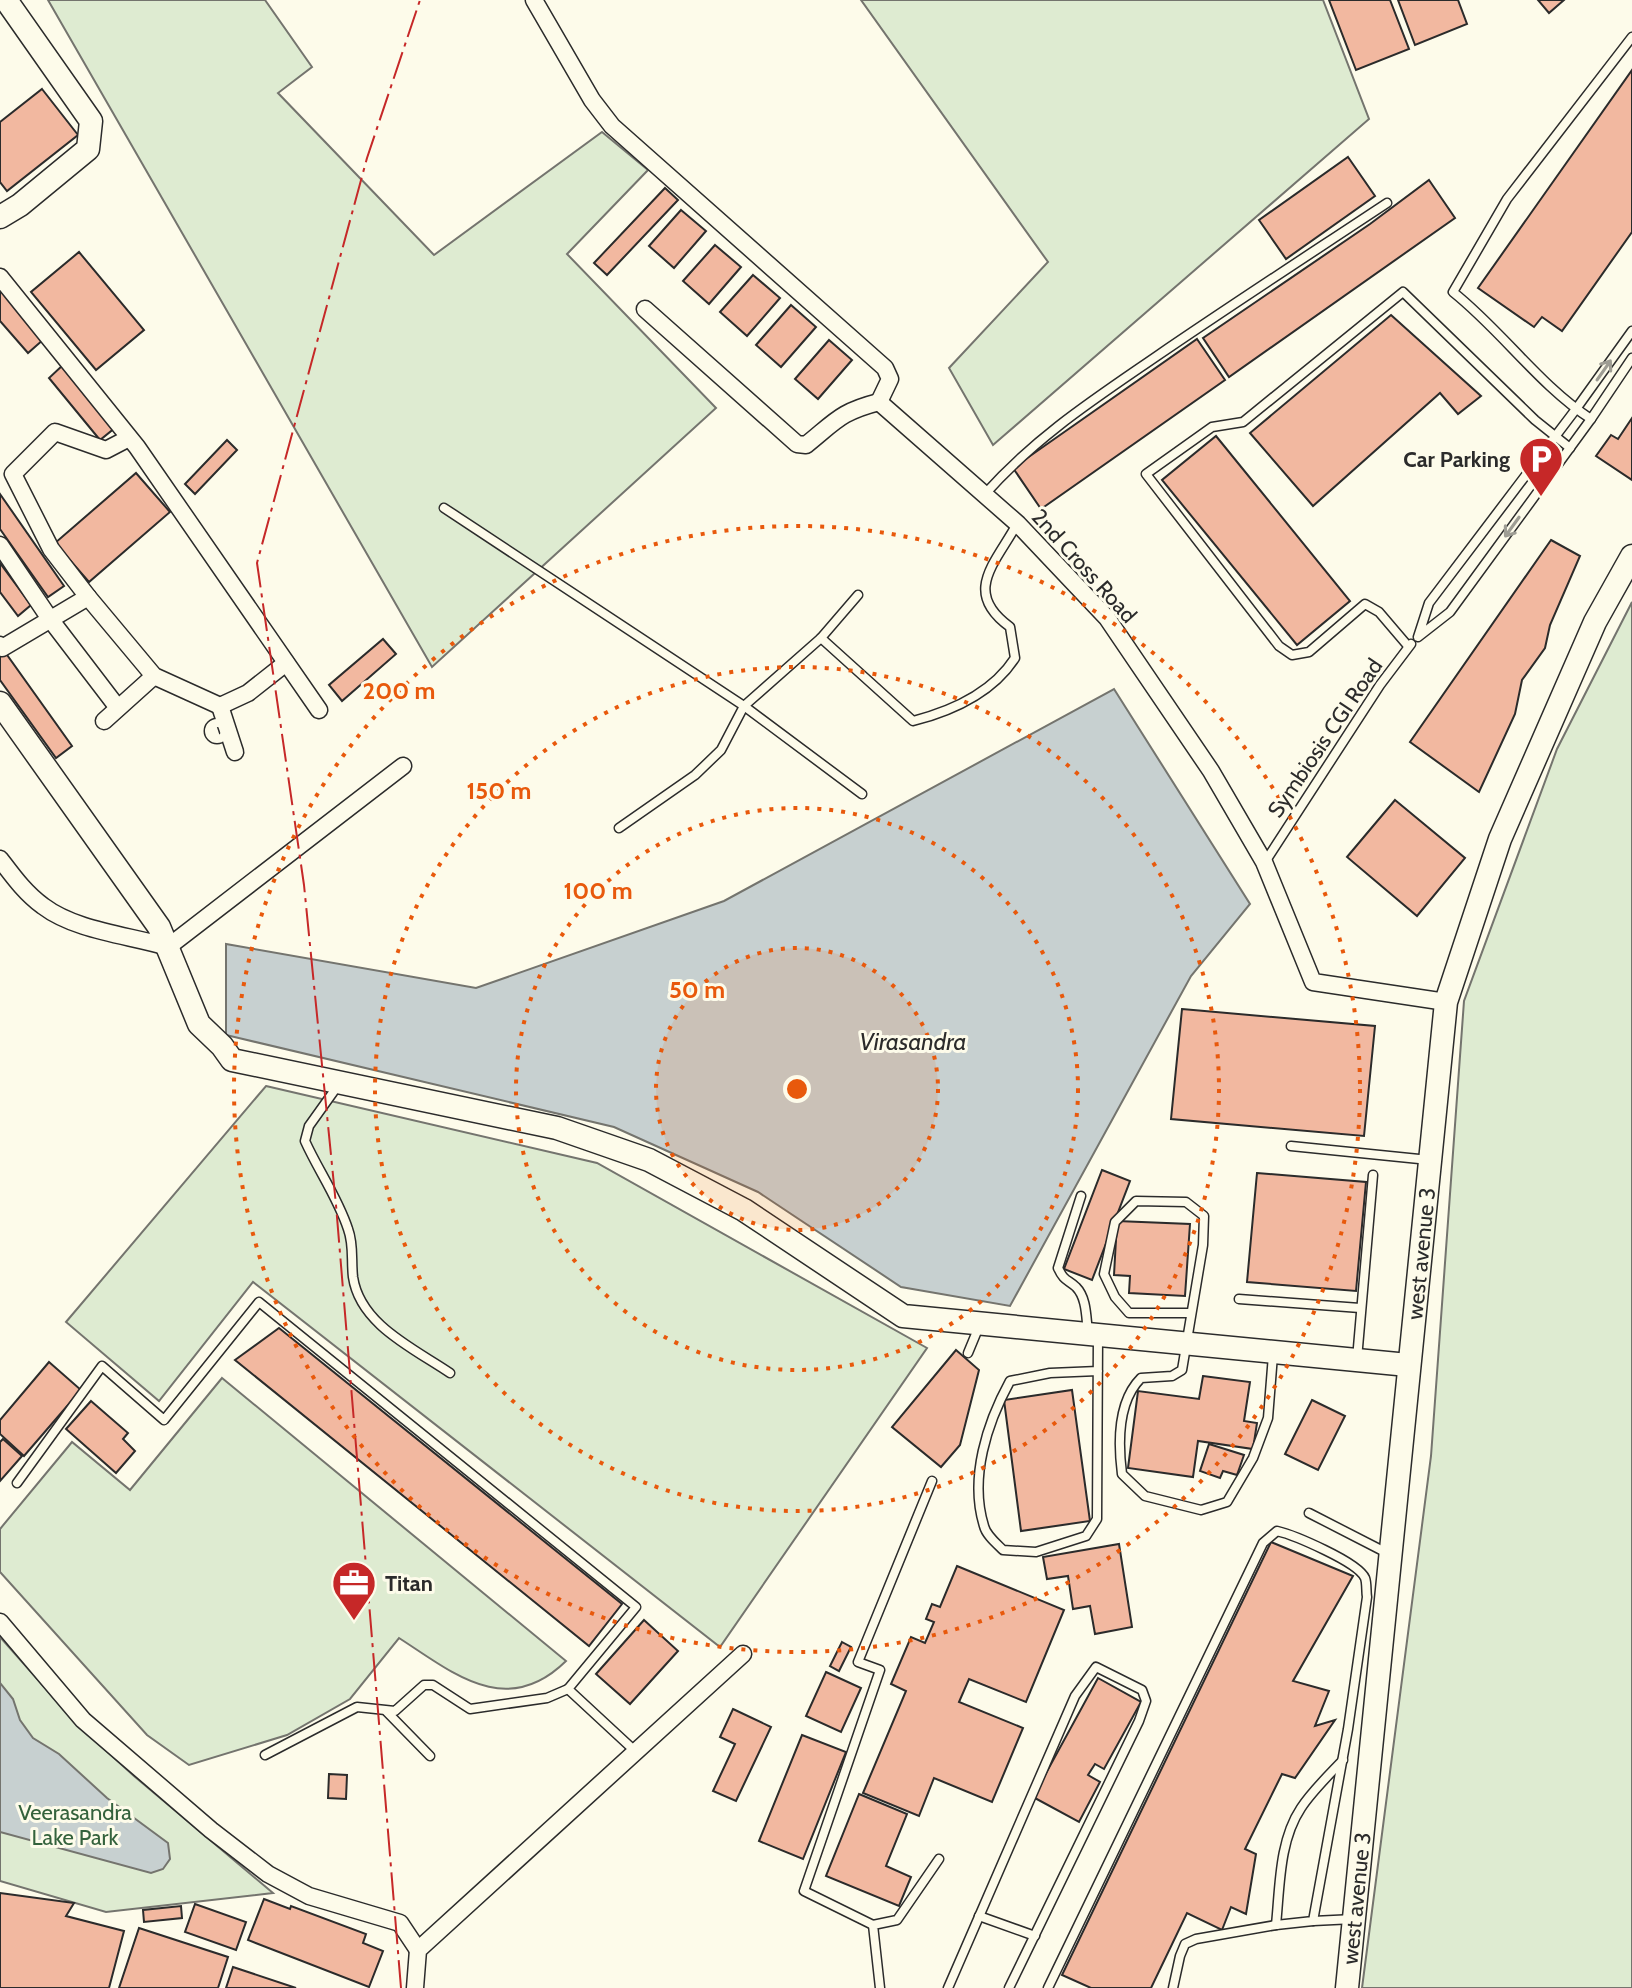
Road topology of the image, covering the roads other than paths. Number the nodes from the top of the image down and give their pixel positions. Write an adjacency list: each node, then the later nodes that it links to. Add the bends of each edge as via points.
1 (6, 0): 5 (street, via 91,121 88,149)
2 (534, 0): 10 (street, via 612,126 885,368 890,379)
3 (1632, 37): 11 (lane, via 1507,199 1453,292)
4 (1387, 203): 16 (lane, via 1057,425)
5 (0, 217)
6 (0, 277): 13 (street)
7 (645, 309): 10 (street, via 797,444 806,445 852,409)
8 (1632, 331): 11 (lane, Symbiosis CGI Road, one-way to 8)
9 (1632, 358): 12 (lane, Symbiosis CGI Road)
10 (879, 402): 16 (street, 2nd Cross Road)
11 (1576, 409): 12 (lane); 14 (lane, Symbiosis CGI Road)
12 (1591, 419): 15 (lane, Symbiosis CGI Road)
13 (129, 438): 22 (street, via 106,450 55,432 13,474 51,549); 28 (street)
14 (1555, 438): 15 (lane); 24 (lane, Symbiosis CGI Road, via 1429,603); 27 (lane, via 1403,292 1243,422 1212,427 1146,474 1279,646 1292,655 1309,652 1365,604 1379,612)
15 (1570, 448): 24 (lane, Symbiosis CGI Road, one-way to 24, via 1450,612)
16 (985, 494): 18 (street, 2nd Cross Road)
17 (444, 508): 32 (lane)
18 (1018, 524): 25 (lane, via 984,583 984,599 1010,627 1015,658 993,685 913,721); 41 (street, 2nd Cross Road, via 1107,618 1211,771)
19 (0, 545): 23 (street)
20 (1632, 556): 43 (street, west avenue 3, via 1595,622 1500,839)
21 (858, 595): 25 (lane)
22 (88, 597): 23 (street); 29 (street)
23 (50, 619): 26 (street); 33 (street)
24 (1418, 637): 27 (lane, Symbiosis CGI Road)
25 (821, 638): 32 (lane)
26 (0, 645)
27 (1408, 646): 41 (lane, Symbiosis CGI Road)
28 (286, 663): 31 (street, via 248,693); 34 (street)
29 (154, 676): 31 (street); 33 (street)
30 (0, 703): 42 (street)
31 (220, 706): 36 (street)
32 (744, 706): 38 (lane); 39 (lane, via 721,750 695,775)
33 (118, 708): 35 (street)
34 (319, 710)
35 (104, 721)
36 (235, 752)
37 (403, 766): 42 (street)
38 (862, 794)
39 (619, 828)
40 (0, 859): 42 (street, via 22,888 66,920)
41 (1264, 862): 43 (street, 2nd Cross Road, via 1313,982)
42 (168, 947): 44 (street, via 199,1024 232,1060)
43 (1446, 1002): 46 (street, west avenue 3)
44 (340, 1083): 52 (street, via 557,1128 649,1160 744,1210 903,1316); 60 (lane, via 309,1126 305,1141 348,1227 353,1278 376,1322)
45 (1291, 1146): 46 (lane)
46 (1430, 1160): 58 (street, west avenue 3)
47 (1373, 1175): 50 (lane)
48 (1081, 1196): 53 (lane, via 1058,1268 1084,1300)
49 (1239, 1299): 50 (lane)
50 (1360, 1308): 57 (lane)
51 (1191, 1313): 51 (lane, via 1204,1216 1186,1202 1136,1201 1119,1216 1112,1235 1104,1274 1115,1297 1129,1313); 54 (lane)
52 (980, 1323): 53 (street); 56 (lane)
53 (1093, 1334): 54 (street); 59 (lane)
54 (1186, 1343): 55 (street); 55 (lane, via 1182,1370 1141,1378 1132,1387 1118,1444 1122,1474 1145,1496 1201,1510 1227,1502 1253,1458 1268,1418)
55 (1273, 1352): 57 (street)
56 (968, 1353)
57 (1357, 1360): 58 (street)
58 (1408, 1365): 64 (street, west avenue 3)
59 (1098, 1371): 59 (lane, via 1097,1519 1086,1536 1036,1552 1003,1550 984,1529 977,1477 996,1407 1010,1381)
60 (450, 1373)
61 (932, 1481): 79 (lane, via 858,1662 880,1670 804,1891)
62 (17, 1483): 67 (lane, via 102,1366 164,1420 259,1302 636,1607)
63 (1309, 1513): 64 (lane)
64 (1391, 1555): 70 (street, west avenue 3)
65 (0, 1622): 82 (street, via 83,1720 245,1857 309,1896 400,1923)
66 (743, 1654): 71 (street)
67 (568, 1689): 68 (lane, via 547,1698 470,1709 433,1685 424,1685); 71 (lane)
68 (387, 1712): 72 (lane, via 357,1707); 73 (lane)
69 (1348, 1729): 70 (lane); 74 (lane); 87 (lane, via 1367,1597 1365,1578 1356,1567 1277,1531 1263,1543)
70 (1373, 1735): 77 (street, west avenue 3)
71 (636, 1752): 82 (street)
72 (265, 1755)
73 (430, 1756)
74 (1343, 1759): 78 (lane); 80 (lane, via 1293,1822 1284,1851)
75 (939, 1859): 79 (lane, via 897,1920)
76 (979, 1916): 81 (lane); 81 (lane, via 1075,1696 1096,1667 1142,1690 1146,1701); 85 (lane)
77 (1355, 1919): 78 (lane); 89 (street, west avenue 3)
78 (1313, 1921): 80 (lane)
79 (873, 1925): 84 (lane)
80 (1276, 1925): 88 (lane, via 1185,1944)
81 (1035, 1936): 86 (lane)
82 (418, 1950): 83 (street)
83 (415, 1988)
84 (880, 1988)
85 (948, 1988)
86 (1009, 1988)
87 (1048, 1988)
88 (1173, 1988)
89 (1347, 1988)

